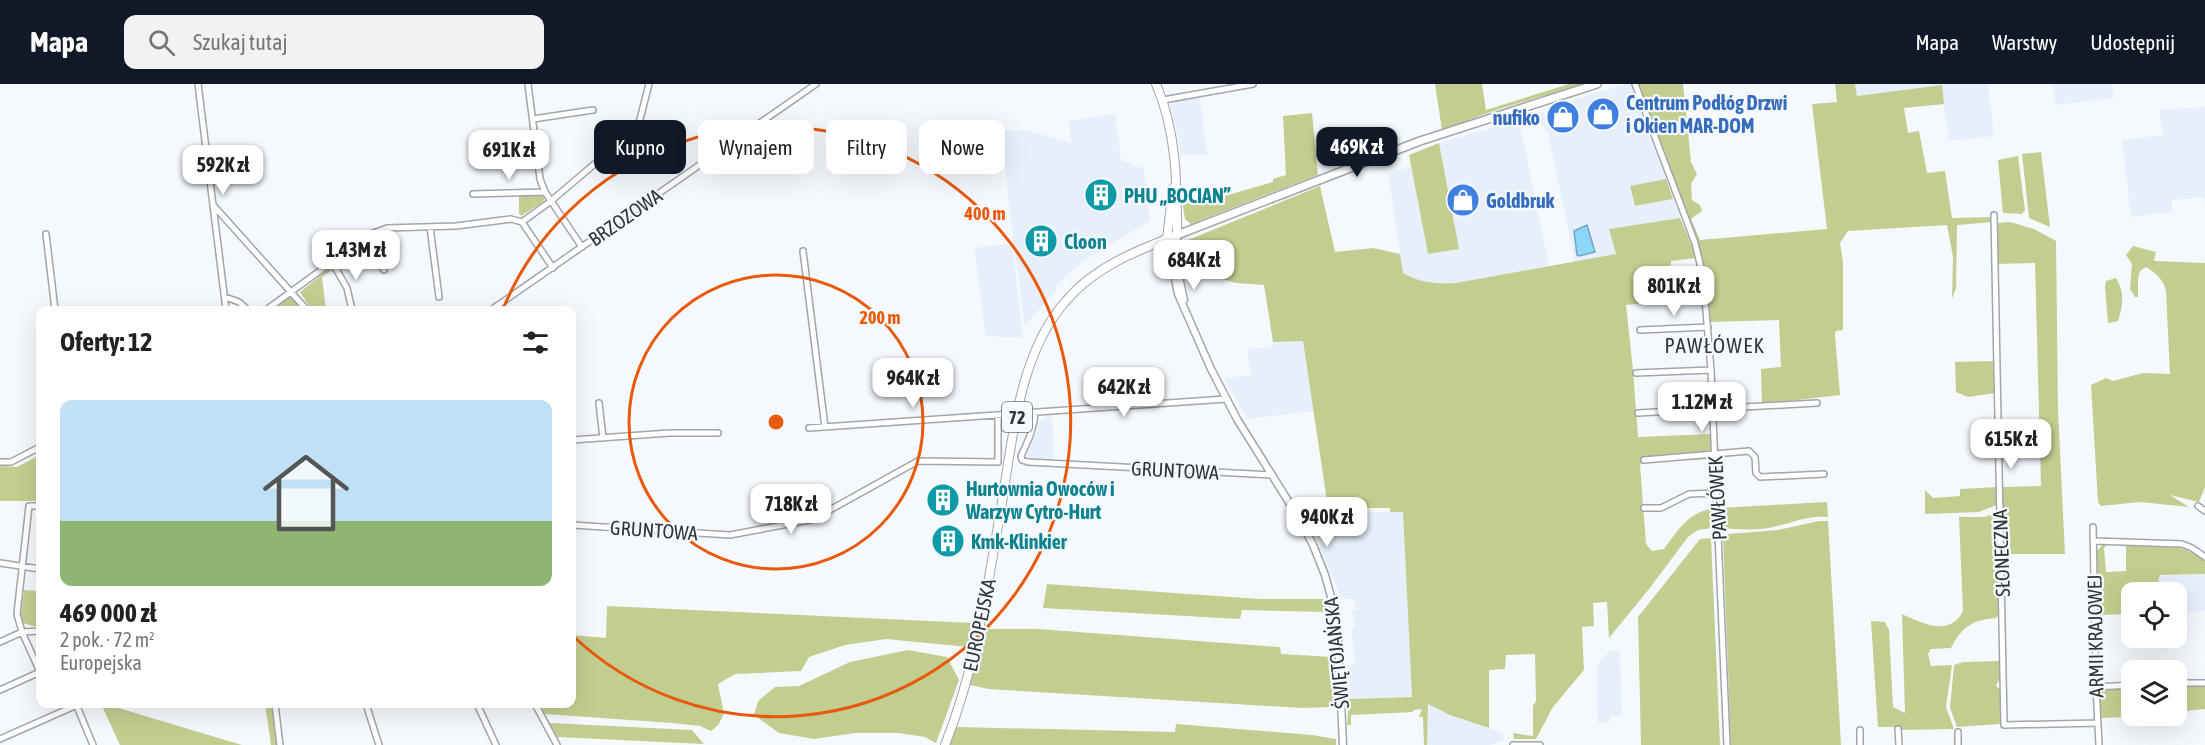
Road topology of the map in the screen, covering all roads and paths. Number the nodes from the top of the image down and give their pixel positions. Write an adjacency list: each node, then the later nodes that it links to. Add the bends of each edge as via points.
1 (198, 84): 18 (street)
2 (528, 84): 11 (street)
3 (650, 84): 17 (street, via 638,127)
4 (816, 84): 26 (street, BRZOZOWA)
5 (1156, 84): 9 (main road, ŚWIĘTOJAŃSKA)
6 (1253, 84): 9 (street)
7 (1597, 84): 23 (main road, EUROPEJSKA, via 1420,141)
8 (1635, 84): 42 (street, PAWŁÓWEK, via 1698,253)
9 (1163, 100): 14 (main road, ŚWIĘTOJAŃSKA, via 1172,135)
10 (593, 110): 11 (street)
11 (533, 119): 12 (street)
12 (537, 149): 13 (street); 15 (street)
13 (514, 150)
14 (1175, 180): 23 (main road, ŚWIĘTOJAŃSKA); 24 (main road, ŚWIĘTOJAŃSKA)
15 (545, 192): 16 (street); 17 (street, BRZOZOWA)
16 (473, 194)
17 (551, 201): 20 (street); 26 (street, BRZOZOWA)
18 (213, 205): 31 (street); 32 (street)
19 (1994, 215): 93 (street, SŁONECZNA, via 2004,725)
20 (522, 222): 21 (street, via 511,219); 29 (street)
21 (430, 227): 25 (street, via 383,228); 33 (street)
22 (46, 234): 34 (street)
23 (1177, 235): 24 (main road, EUROPEJSKA / 72); 41 (street, ŚWIĘTOJAŃSKA, via 1179,277)
24 (1167, 239): 41 (street, ŚWIĘTOJAŃSKA, via 1174,278); 52 (main road, EUROPEJSKA / 72, via 1104,268 1064,302 1033,353)
25 (361, 241): 28 (street); 30 (street)
26 (582, 247): 29 (street, BRZOZOWA)
27 (803, 251): 54 (street)
28 (332, 262): 31 (street); 39 (street, via 347,288)
29 (553, 268): 40 (street, BRZOZOWA)
30 (384, 270)
31 (292, 292): 37 (street); 38 (street)
32 (225, 297): 35 (street); 36 (street)
33 (439, 297)
34 (55, 306)
35 (226, 306)
36 (244, 306)
37 (272, 306)
38 (304, 306)
39 (351, 306)
40 (497, 306)
41 (1186, 309): 46 (street, ŚWIĘTOJAŃSKA)
42 (1708, 327): 43 (street); 44 (street, PAWŁÓWEK)
43 (1640, 330)
44 (1711, 370): 45 (street); 49 (street, PAWŁÓWEK)
45 (1636, 374)
46 (1226, 399): 50 (street); 64 (street, ŚWIĘTOJAŃSKA)
47 (599, 403): 57 (street)
48 (1817, 403): 49 (street)
49 (1713, 409): 51 (street); 60 (street, PAWŁÓWEK)
50 (1035, 413): 52 (street); 64 (street, GRUNTOWA, via 1021,456 1024,461)
51 (1638, 413)
52 (1018, 414): 53 (street); 103 (main road, EUROPEJSKA / 72, via 977,642)
53 (998, 415): 54 (street); 70 (street, GRUNTOWA, via 998,462 918,461 810,520 730,535)
54 (825, 427): 55 (street)
55 (809, 428)
56 (718, 433): 57 (street)
57 (603, 438): 58 (street)
58 (576, 440)
59 (36, 449): 62 (street, via 11,462)
60 (1715, 455): 61 (street); 63 (street, via 1749,451 1755,457 1760,477); 65 (street, PAWŁÓWEK)
61 (1644, 460)
62 (0, 462)
63 (1824, 474)
64 (1272, 475): 104 (street, ŚWIĘTOJAŃSKA, via 1309,536 1330,594 1338,638)
65 (1717, 492): 68 (street, via 1689,494 1661,508); 107 (street, PAWŁÓWEK)
66 (36, 506): 75 (street, via 29,506)
67 (2198, 506): 69 (street)
68 (1644, 508)
69 (2205, 511)
70 (576, 525)
71 (2093, 527): 72 (street, ARMII KRAJOWEJ)
72 (2094, 541): 73 (street, via 2182,544); 85 (street, ARMII KRAJOWEJ)
73 (2205, 557)
74 (0, 563): 75 (street)
75 (23, 567): 76 (street); 78 (street, via 17,614)
76 (36, 569)
77 (36, 631): 78 (street)
78 (22, 632): 79 (street); 80 (street)
79 (0, 642)
80 (36, 663)
81 (36, 674): 86 (street)
82 (2187, 683): 83 (street)
83 (2205, 683)
84 (2121, 686): 85 (street)
85 (2096, 687): 93 (street, ARMII KRAJOWEJ)
86 (0, 690)
87 (68, 708): 97 (street)
88 (79, 708): 98 (street)
89 (275, 708): 99 (street)
90 (367, 708): 100 (street)
91 (479, 708): 101 (street)
92 (537, 708): 102 (street)
93 (2098, 723): 111 (street, ARMII KRAJOWEJ)
94 (1898, 729): 109 (street)
95 (1860, 730): 108 (street)
96 (1958, 732): 110 (street)
97 (0, 739)
98 (93, 745)
99 (280, 745)
100 (379, 745)
101 (496, 745)
102 (557, 745)
103 (945, 745)
104 (1343, 745)
105 (1513, 745): 106 (street)
106 (1540, 745)
107 (1727, 745)
108 (1860, 745)
109 (1899, 745)
110 (1958, 745)
111 (2099, 745)

